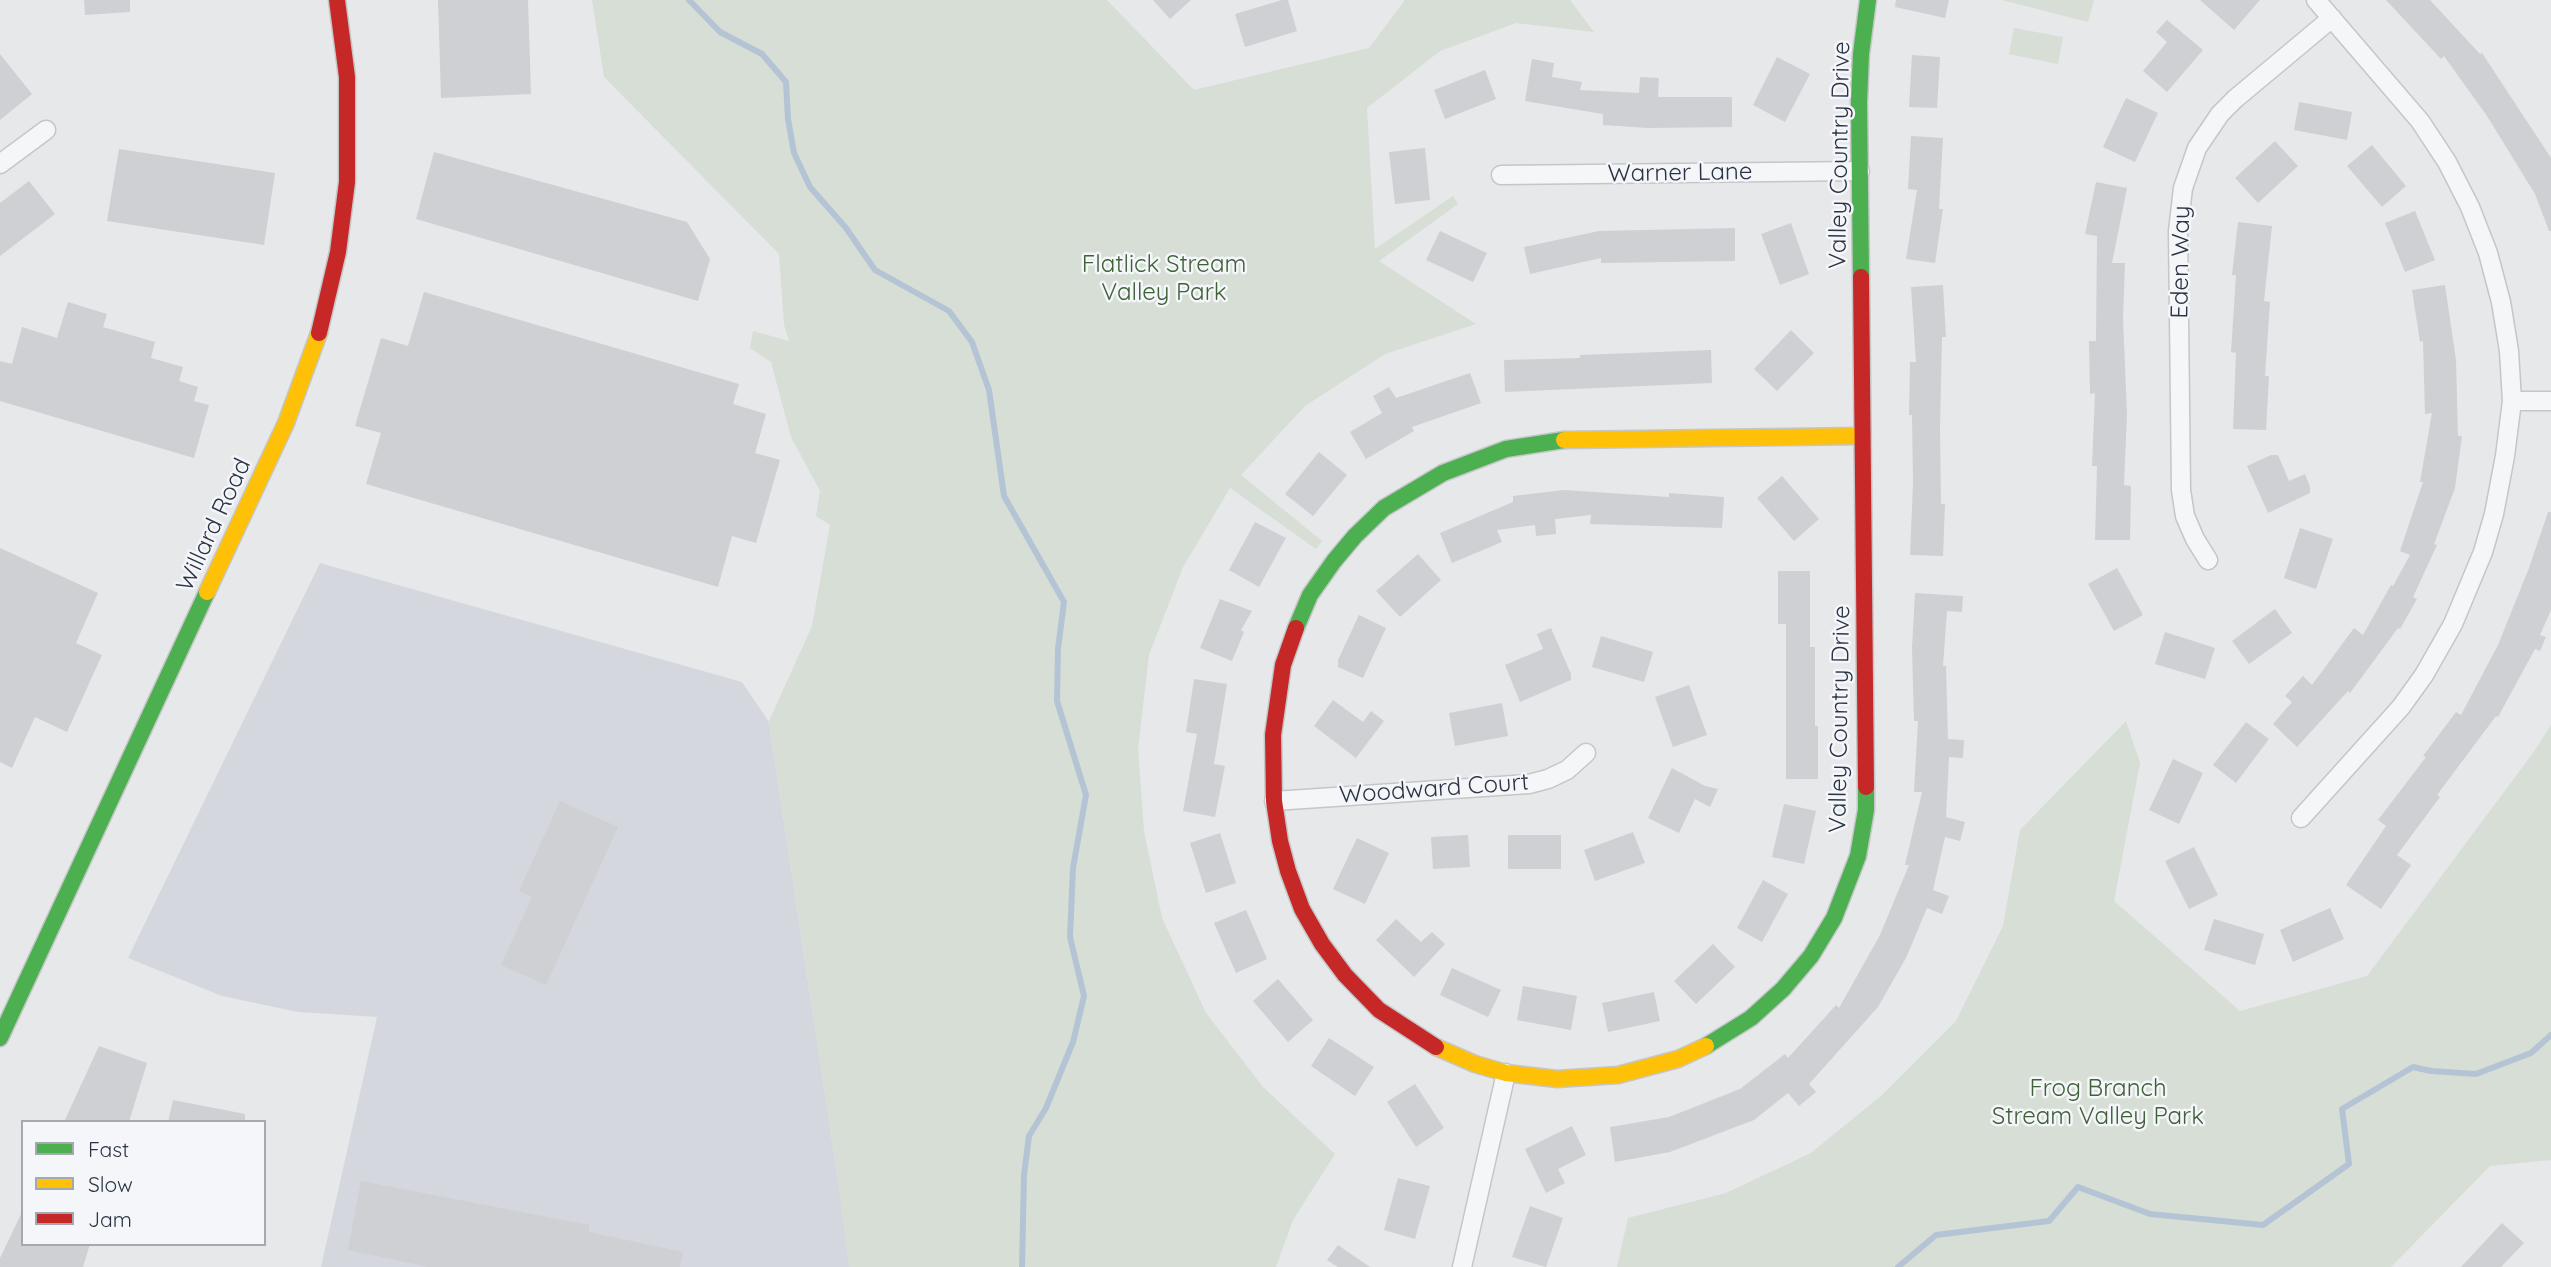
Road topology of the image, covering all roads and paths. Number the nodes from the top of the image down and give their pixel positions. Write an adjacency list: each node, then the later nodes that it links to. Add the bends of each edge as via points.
1 (337, 0): 16 (street, Willard Road, via 347,77 347,181 338,252 312,356 281,435)
2 (1868, 0): 7 (street, Valley Country Drive, via 1861,54)
3 (2316, 0): 4 (street)
4 (2332, 18): 9 (street, via 2420,121 2448,162 2470,207 2501,302); 12 (street, Eden Way, via 2220,114 2197,148 2183,188 2178,231 2181,490 2185,516)
5 (46, 130): 6 (street)
6 (0, 164)
7 (1860, 171): 8 (street, Warner Lane); 11 (street, Valley Country Drive)
8 (1501, 175)
9 (2512, 401): 10 (street); 15 (street, via 2494,514 2453,624 2401,707)
10 (2551, 401)
11 (1862, 436): 14 (street, Valley Country Drive, via 1549,441 1484,456 1414,489 1384,508 1355,536 1310,595 1293,634 1277,695); 17 (street, Valley Country Drive, via 1866,810 1851,877 1824,937 1768,1004 1716,1041 1678,1059 1618,1075 1577,1079)
12 (2208, 560)
13 (1586, 753): 14 (street, Woodward Court, via 1567,770 1529,784)
14 (1274, 801): 17 (street, Valley Country Drive, via 1280,841 1302,909 1345,975 1403,1028 1452,1055)
15 (2301, 818)
16 (0, 1038)
17 (1506, 1073): 18 (street)
18 (1462, 1267)

